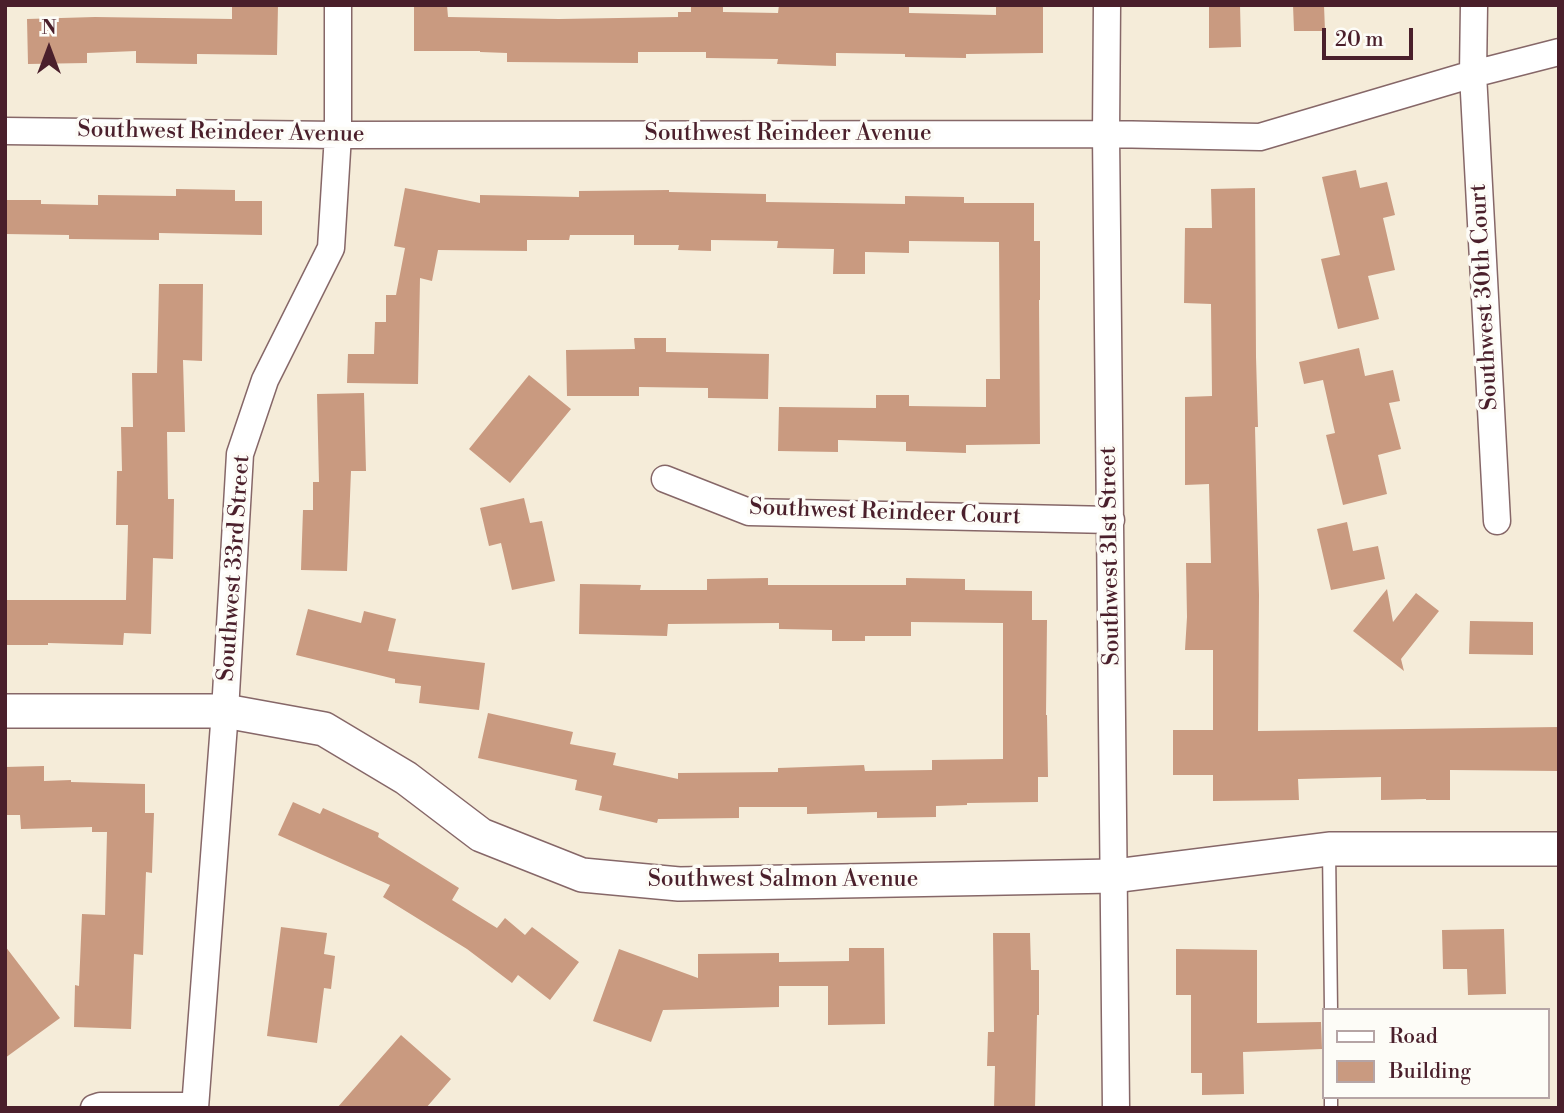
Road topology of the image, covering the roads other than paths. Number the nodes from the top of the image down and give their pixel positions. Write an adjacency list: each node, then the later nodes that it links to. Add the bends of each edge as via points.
1 (338, 5): 8 (street, Southwest 33rd Street)
2 (1107, 5): 7 (street, Southwest 31st Street)
3 (1474, 5): 5 (street, Southwest 30th Court)
4 (1559, 52): 5 (street, Southwest Reindeer Avenue)
5 (1473, 74): 7 (street, Southwest Reindeer Avenue, via 1260,136); 11 (street, Southwest 30th Court)
6 (5, 131): 8 (street, Southwest Reindeer Avenue)
7 (1107, 134): 8 (street, Southwest Reindeer Avenue); 10 (street, Southwest 31st Street)
8 (338, 135): 13 (street, Southwest 33rd Street, via 331,248 265,380 240,454)
9 (665, 478): 10 (street, Southwest Reindeer Court, via 749,512)
10 (1111, 520): 17 (street, Southwest 31st Street)
11 (1497, 521)
12 (5, 711): 13 (street, Southwest Salmon Avenue)
13 (225, 711): 17 (street, Southwest Salmon Avenue, via 324,729 406,778 481,835 582,875 679,884); 19 (street, Southwest 33rd Street)
14 (1329, 849): 15 (street, Southwest Salmon Avenue); 17 (street, Southwest Salmon Avenue); 18 (lane)
15 (1559, 849): 16 (street)
16 (1559, 858)
17 (1114, 876): 21 (street, Southwest 31st Street)
18 (1331, 1008)
19 (195, 1107): 20 (street)
20 (94, 1108)
21 (1116, 1108)

